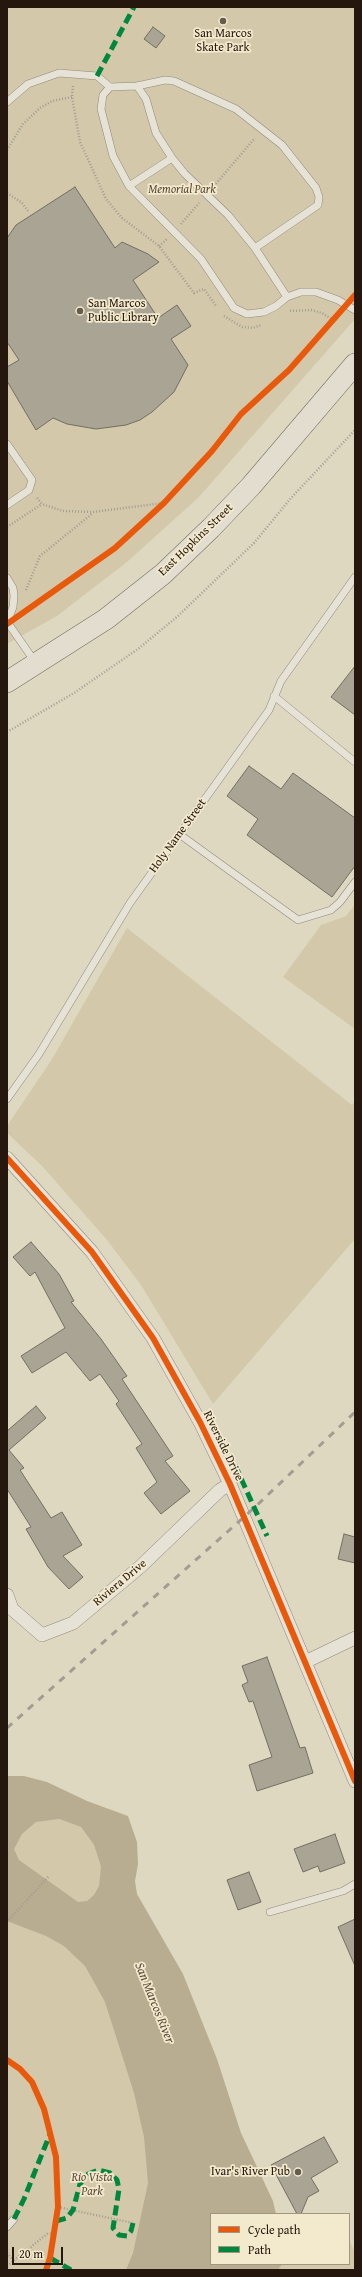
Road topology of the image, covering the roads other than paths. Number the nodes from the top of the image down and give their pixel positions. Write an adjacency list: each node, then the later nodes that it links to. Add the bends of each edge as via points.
1 (137, 86): 2 (lane); 4 (lane, via 146,99 156,133); 6 (lane, via 165,80 174,81 236,109 282,145 316,188 318,205)
2 (110, 87): 3 (lane, via 97,76 59,73 28,84); 5 (lane, via 103,95 101,109 113,156)
3 (7, 102)
4 (172, 158): 5 (lane); 6 (lane, via 228,215)
5 (129, 186): 7 (lane, via 201,259 234,308 247,314 264,312)
6 (255, 248): 7 (lane)
7 (287, 297): 8 (lane, via 301,292 316,292)
8 (355, 310)
9 (355, 364): 15 (main road, East Hopkins Street, via 251,486 163,574 106,619)
10 (7, 444): 11 (lane, via 32,480 30,490)
11 (7, 505)
12 (355, 577): 17 (lane, Holy Name Street, via 281,681)
13 (7, 578): 14 (lane, via 14,596)
14 (8, 623): 15 (lane)
15 (37, 664): 16 (main road, East Hopkins Street)
16 (7, 682)
17 (274, 696): 18 (lane); 19 (lane, Holy Name Street, via 269,710)
18 (355, 762)
19 (179, 834): 20 (lane, via 298,920 331,910); 21 (lane, Holy Name Street, via 130,903 39,1054)
20 (355, 882)
21 (7, 1099)
22 (7, 1158): 23 (street, Riverside Drive, via 92,1252 153,1338 200,1422)
23 (230, 1484): 24 (street, Riviera Drive, via 220,1490 140,1567 73,1623 42,1635 12,1609); 26 (street, Riverside Drive)
24 (7, 1595)
25 (355, 1638): 26 (street)
26 (305, 1662): 27 (street, Riverside Drive)
27 (355, 1781)
28 (355, 1884): 29 (lane)
29 (270, 1912)
30 (14, 2219): 31 (lane)
31 (7, 2227)

